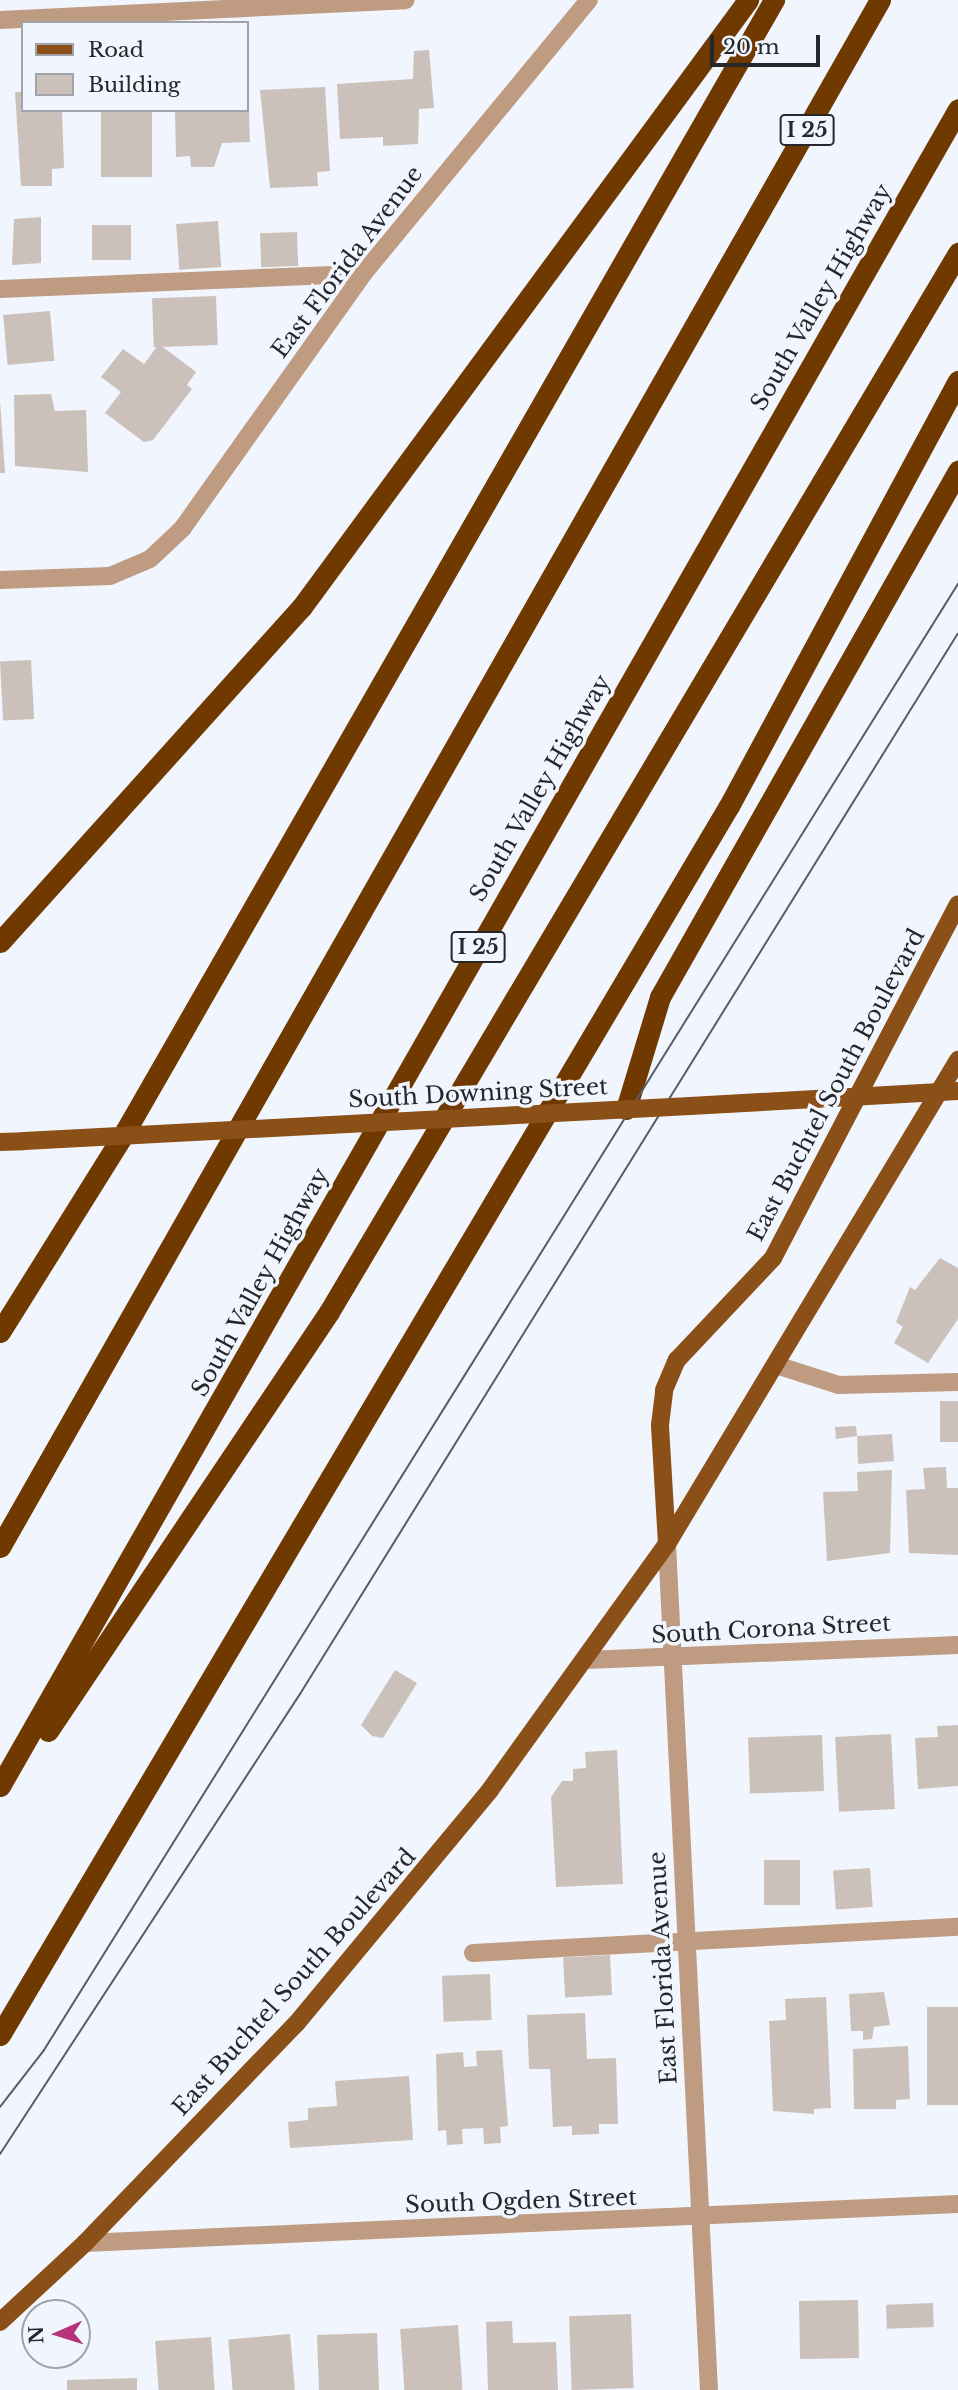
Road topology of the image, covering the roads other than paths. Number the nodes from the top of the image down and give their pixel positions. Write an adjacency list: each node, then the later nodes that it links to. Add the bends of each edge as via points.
1 (406, 0): 6 (street)
2 (589, 0): 9 (street, East Florida Avenue)
3 (748, 0): 15 (highway, via 301,608)
4 (774, 0): 21 (highway, via 126,1130)
5 (880, 0): 25 (highway, I 25)
6 (0, 20)
7 (958, 109): 29 (highway, South Valley Highway / I 25)
8 (958, 253): 30 (highway, via 329,1312)
9 (363, 274): 10 (street); 13 (street, East Florida Avenue, via 182,529 150,559 110,576)
10 (0, 289)
11 (958, 381): 34 (highway, via 729,806)
12 (958, 471): 19 (highway, via 660,998)
13 (0, 579)
14 (958, 904): 18 (main road, East Buchtel South Boulevard)
15 (0, 942)
16 (958, 1059): 17 (main road, East Buchtel South Boulevard)
17 (950, 1091): 18 (main road, South Downing Street); 22 (main road, East Buchtel South Boulevard)
18 (864, 1095): 19 (main road, South Downing Street, bridge); 24 (main road, East Buchtel South Boulevard, via 774,1258 677,1360 664,1390 660,1425)
19 (626, 1110): 20 (main road, South Downing Street, bridge)
20 (0, 1142)
21 (0, 1332)
22 (779, 1366): 23 (street, via 839,1385); 24 (main road, East Buchtel South Boulevard)
23 (958, 1381)
24 (667, 1544): 27 (street, East Florida Avenue); 28 (main road, East Buchtel South Boulevard)
25 (0, 1548)
26 (958, 1645): 27 (street, South Corona Street)
27 (673, 1659): 28 (street, South Corona Street); 32 (street, East Florida Avenue)
28 (586, 1660): 37 (main road, East Buchtel South Boulevard, via 366,1946)
29 (0, 1786)
30 (0, 1802)
31 (958, 1927): 32 (street)
32 (686, 1941): 33 (street); 36 (street, East Florida Avenue)
33 (474, 1953)
34 (0, 2035)
35 (958, 2204): 36 (street, South Ogden Street)
36 (700, 2218): 37 (street, South Ogden Street); 39 (street, East Florida Avenue)
37 (85, 2243): 38 (main road, East Buchtel South Boulevard)
38 (0, 2322)
39 (709, 2390)

